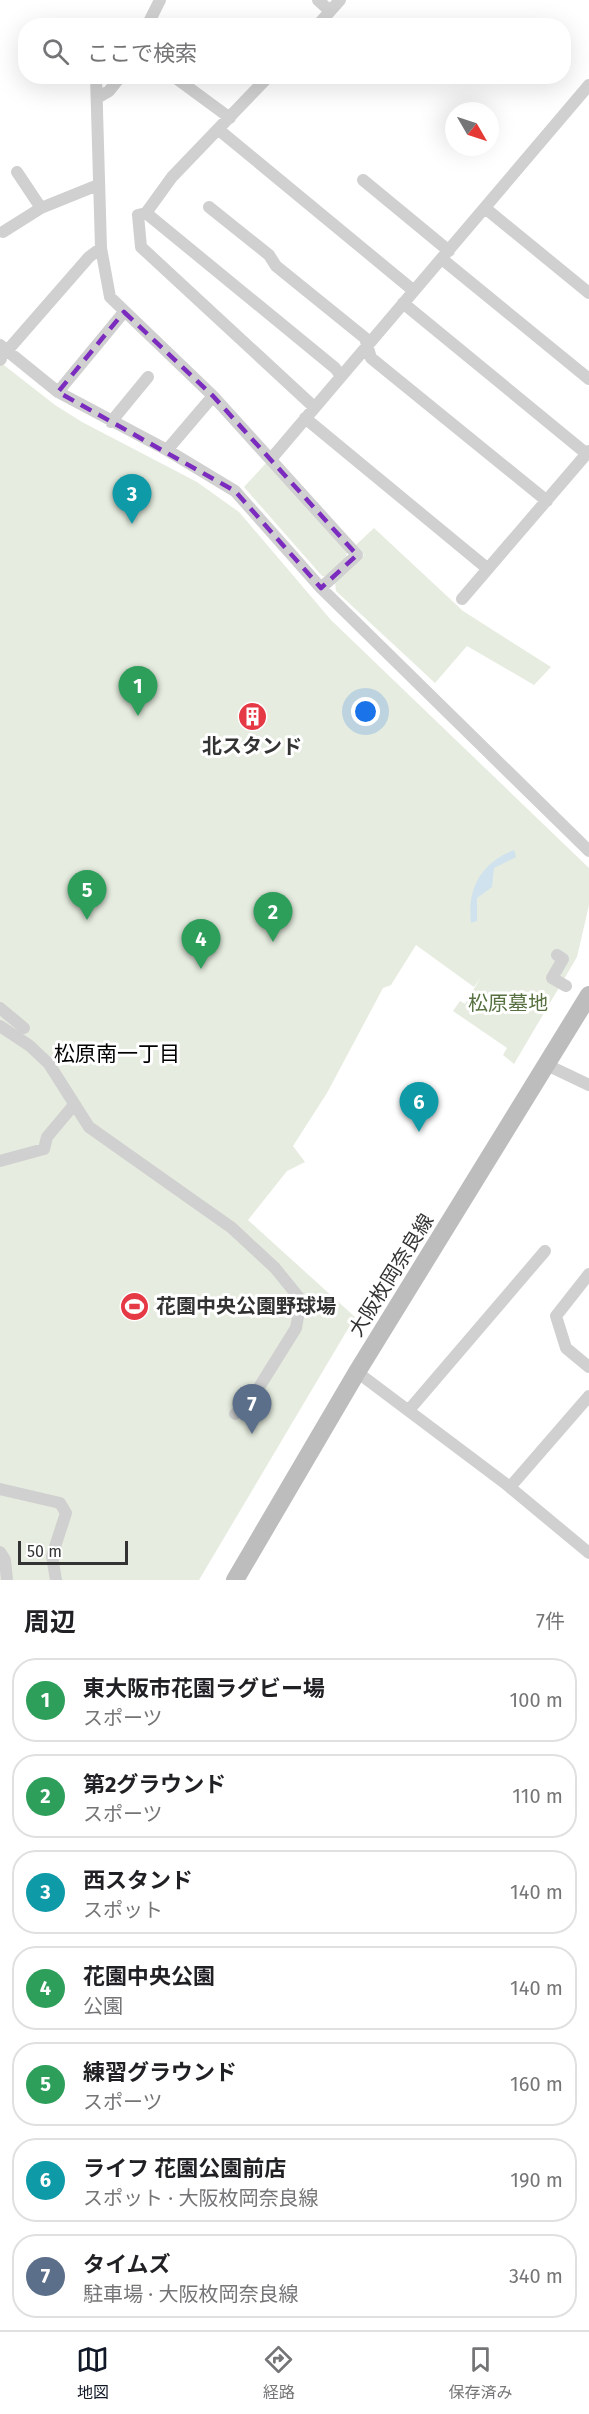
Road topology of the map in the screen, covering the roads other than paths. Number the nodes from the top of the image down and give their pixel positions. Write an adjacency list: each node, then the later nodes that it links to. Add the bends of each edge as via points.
1 (160, 0): 5 (street)
2 (318, 0): 4 (street)
3 (340, 0): 4 (street)
4 (330, 11): 6 (street)
5 (151, 18)
6 (324, 18)
7 (96, 84): 12 (street)
8 (115, 84): 12 (street)
9 (184, 84): 13 (street)
10 (262, 84): 13 (street)
11 (589, 85): 20 (street)
12 (97, 98): 17 (street)
13 (230, 118): 14 (street)
14 (219, 130): 21 (street, via 172,177); 25 (street)
15 (17, 172): 19 (street)
16 (363, 180): 24 (street)
17 (98, 185): 19 (street); 23 (street)
18 (208, 207): 29 (street, via 365,339)
19 (41, 208): 22 (street)
20 (485, 208): 24 (street); 26 (street)
21 (146, 213): 31 (street); 36 (street, via 138,215 141,247)
22 (3, 232)
23 (101, 248): 28 (street, via 110,297); 30 (street)
24 (445, 255): 25 (street); 33 (street)
25 (414, 291): 27 (street)
26 (589, 293)
27 (404, 303): 29 (street); 40 (street)
28 (124, 312): 34 (street); 35 (street)
29 (366, 346): 31 (street); 42 (street, via 371,358)
30 (2, 354): 34 (street)
31 (340, 376): 36 (street)
32 (148, 377): 38 (street)
33 (589, 379)
34 (58, 392): 38 (street)
35 (213, 396): 39 (street); 41 (street)
36 (314, 407): 37 (street)
37 (305, 418): 41 (street); 43 (street)
38 (111, 422): 39 (street)
39 (167, 450): 44 (street, via 235,491)
40 (588, 453): 42 (street)
41 (271, 459): 44 (street, via 357,555)
42 (547, 501): 43 (street)
43 (488, 569): 45 (street)
44 (321, 588): 46 (street)
45 (462, 599)
46 (589, 851)
47 (557, 955): 48 (street, via 563,959 552,978)
48 (566, 986)
49 (589, 995): 53 (main road, 大阪枚岡奈良線)
50 (0, 1008): 52 (street)
51 (0, 1026): 55 (street, via 49,1064)
52 (24, 1028)
53 (547, 1065): 54 (street); 60 (main road, 大阪枚岡奈良線)
54 (589, 1085)
55 (74, 1106): 56 (street, via 47,1137 44,1149); 63 (street, via 89,1126 232,1228 275,1268 301,1300 296,1328 253,1397)
56 (0, 1161)
57 (545, 1251): 62 (street)
58 (589, 1274): 59 (street, via 556,1316 566,1348)
59 (589, 1367)
60 (357, 1372): 62 (street); 70 (main road, 大阪枚岡奈良線)
61 (589, 1396): 64 (street)
62 (409, 1410): 64 (street)
63 (235, 1414)
64 (510, 1487): 67 (street)
65 (0, 1488): 69 (street, via 60,1503 66,1513 52,1556)
66 (0, 1552): 68 (street)
67 (589, 1553)
68 (7, 1580)
69 (56, 1580)
70 (236, 1580)

